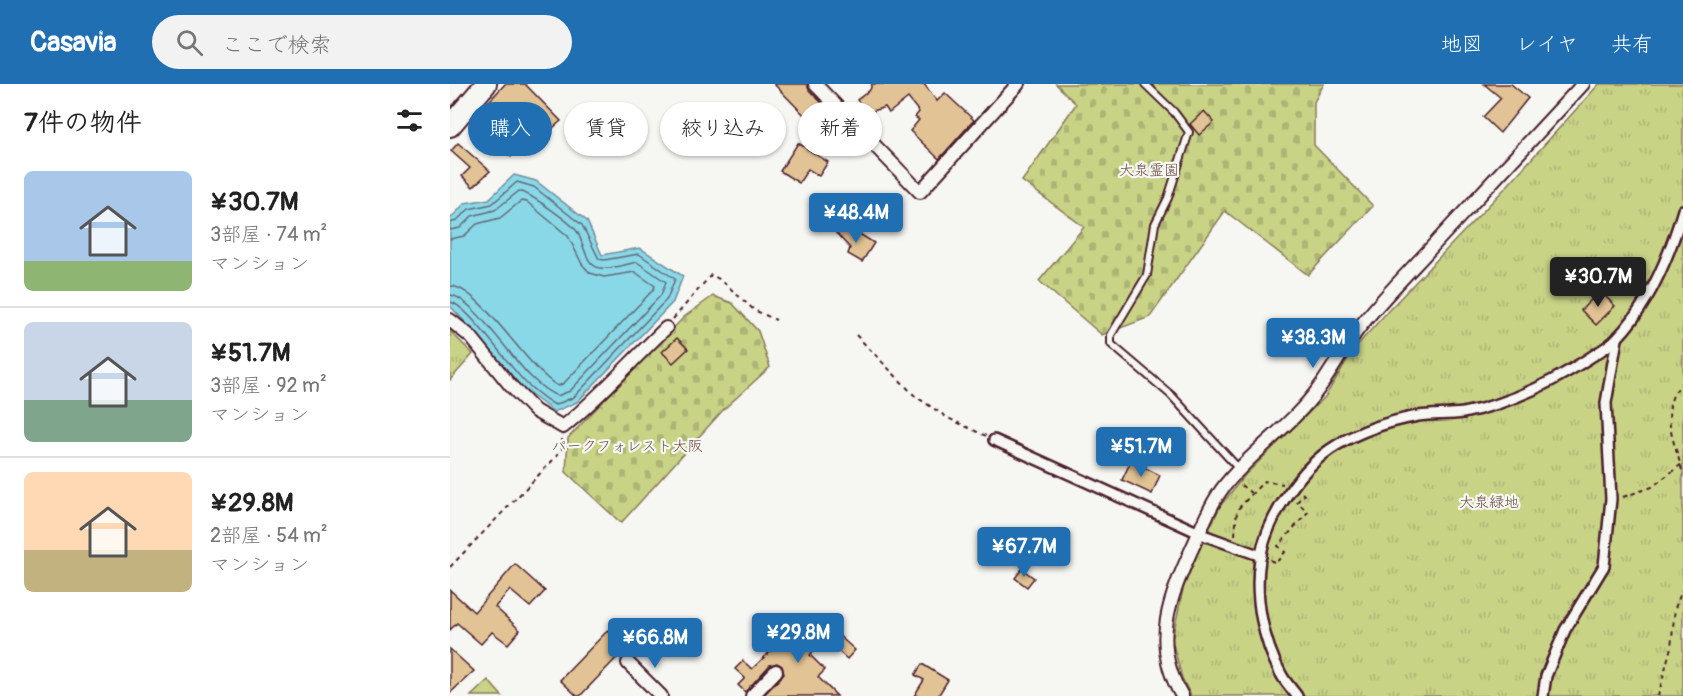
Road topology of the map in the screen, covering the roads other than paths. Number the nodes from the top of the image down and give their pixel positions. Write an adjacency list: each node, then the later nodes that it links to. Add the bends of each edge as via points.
1 (486, 84): 6 (main road)
2 (815, 84): 3 (street, via 920,192)
3 (1018, 84)
4 (1145, 84): 12 (lane, via 1189,132 1168,198 1155,224 1147,275 1111,335 1111,344 1171,395)
5 (1583, 84): 12 (street, via 1360,326 1319,389)
6 (450, 126)
7 (1683, 210): 10 (street, via 1674,242 1650,295)
8 (450, 320): 9 (street, via 471,337 535,411 563,427)
9 (666, 328)
10 (1617, 339): 14 (street, via 1547,385 1504,402 1462,413 1417,416 1371,429 1336,446 1306,470 1290,492 1276,514); 17 (street, via 1606,404 1611,499 1604,566 1565,630)
11 (994, 440): 13 (street)
12 (1239, 469): 13 (street, via 1221,490)
13 (1199, 532): 14 (street); 20 (street, via 1170,604 1165,637 1170,673)
14 (1261, 556): 21 (street, via 1258,574 1269,647 1281,675)
15 (628, 663): 18 (street)
16 (776, 671): 19 (street)
17 (1546, 676): 22 (street); 23 (street)
18 (661, 696)
19 (752, 696)
20 (1182, 696)
21 (1297, 696)
22 (1537, 696)
23 (1543, 696)

